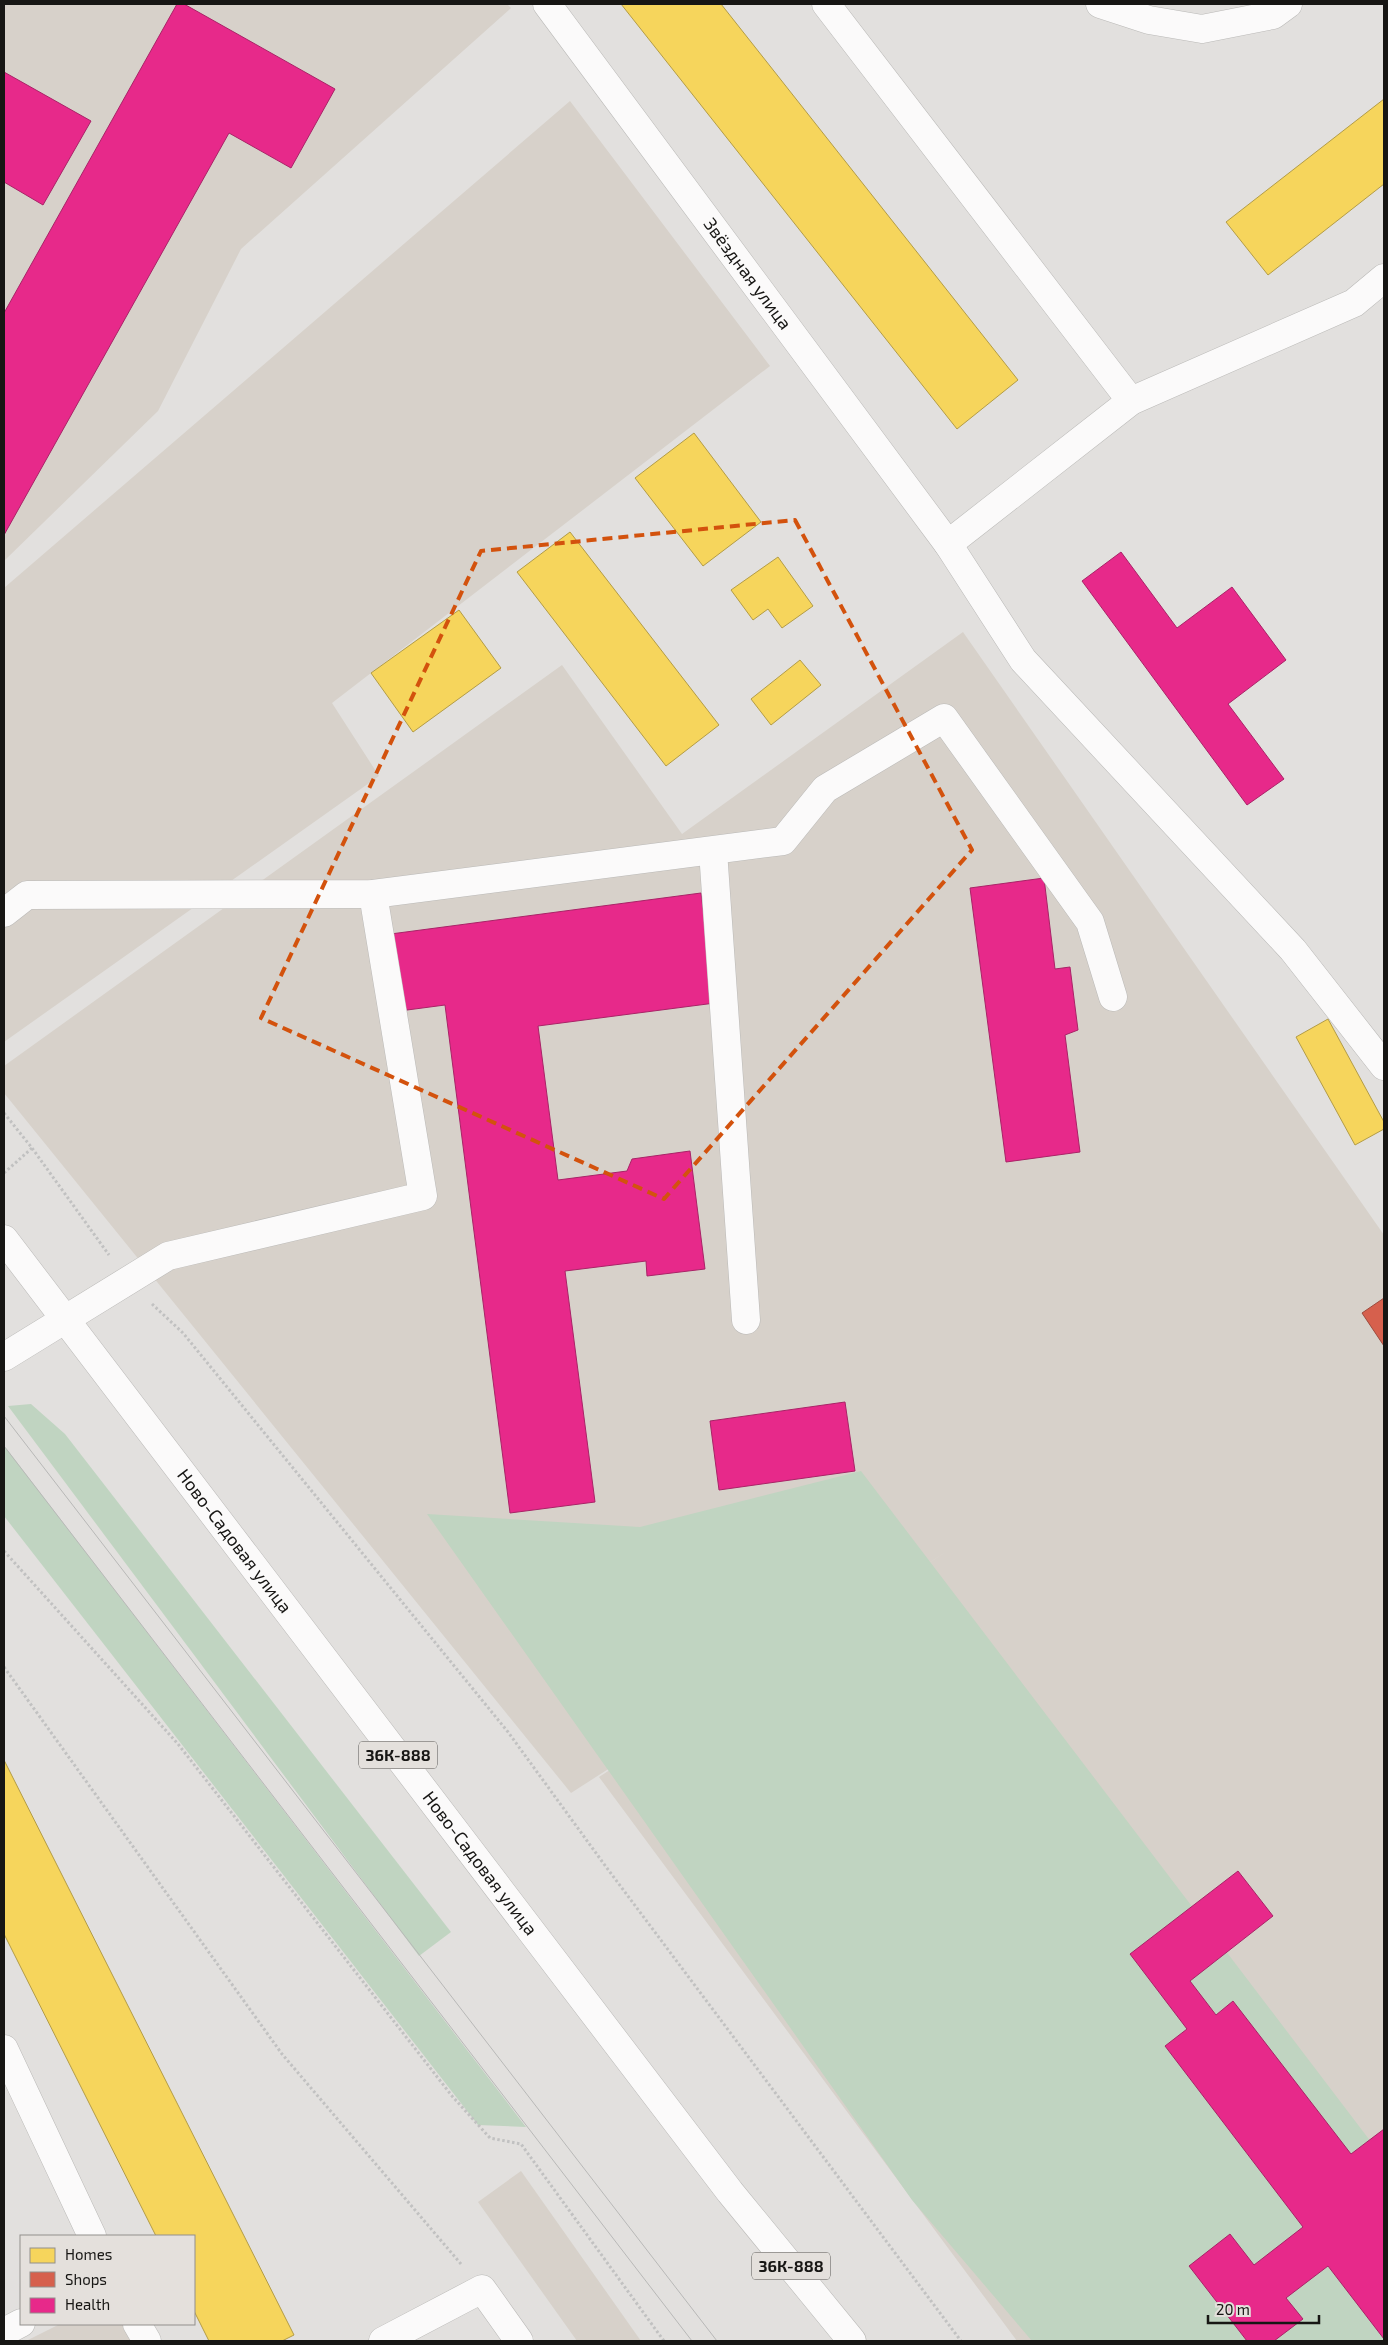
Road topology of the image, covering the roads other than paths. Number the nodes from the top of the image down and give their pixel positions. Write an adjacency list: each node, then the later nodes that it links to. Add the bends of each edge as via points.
1 (547, 4): 7 (main road, Звёздная улица)
2 (826, 4): 6 (main road)
3 (1100, 4): 4 (main road, via 1149,20 1202,29 1273,15)
4 (1288, 4)
5 (1384, 278): 6 (main road, via 1354,303)
6 (1131, 401): 7 (main road)
7 (948, 544): 12 (main road, Звёздная улица, via 1023,660 1293,950)
8 (713, 851): 9 (main road); 11 (main road, via 783,841 825,790 944,718 1090,922); 15 (main road)
9 (373, 894): 10 (main road, via 28,895); 14 (main road, via 422,1196 168,1256)
10 (4, 913)
11 (1113, 997)
12 (1384, 1066)
13 (4, 1239): 14 (main road, Ново-Садовая улица / 36К-888)
14 (67, 1318): 16 (main road); 25 (main road, Ново-Садовая улица / 36К-888, via 730,2192)
15 (746, 1320)
16 (4, 1357)
17 (4, 2049): 18 (main road)
18 (92, 2235)
19 (20, 2324): 21 (main road)
20 (138, 2325): 22 (main road)
21 (4, 2332)
22 (147, 2341)
23 (383, 2341): 24 (main road, via 482,2289)
24 (519, 2341)
25 (852, 2341)

